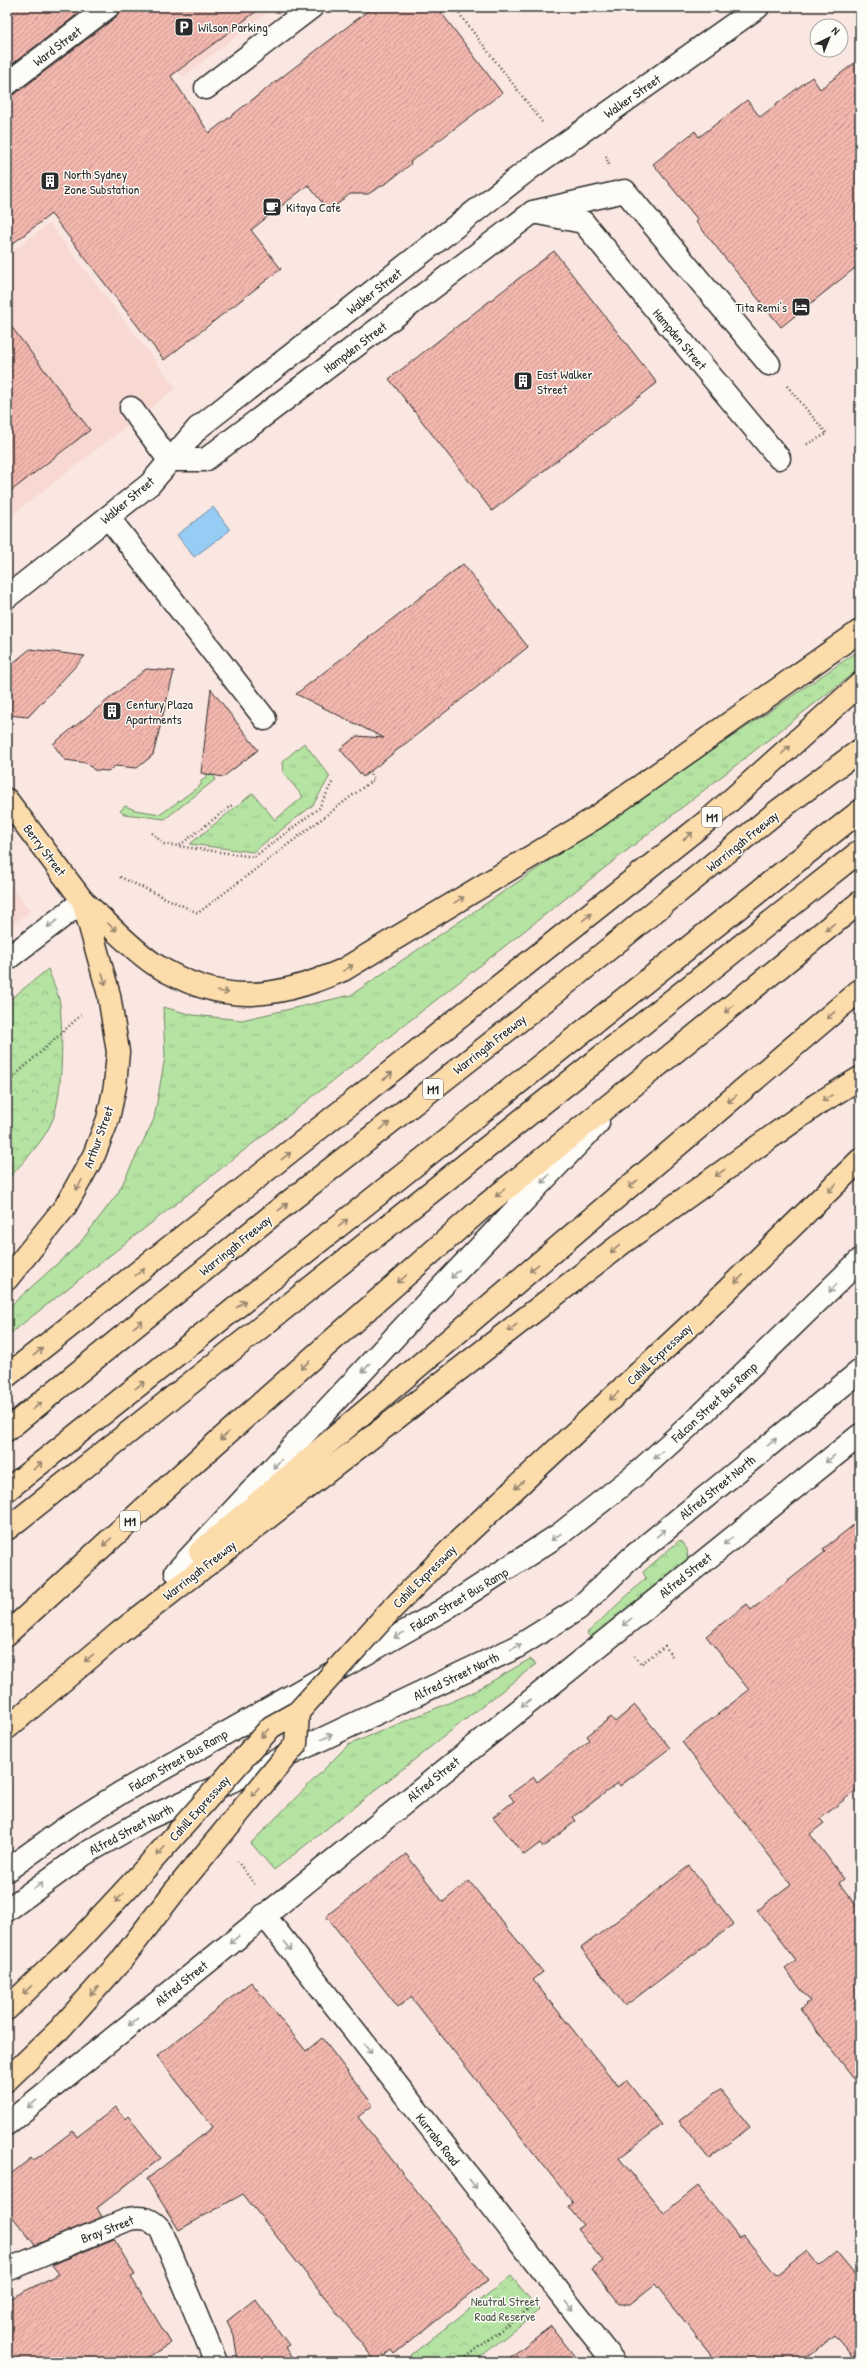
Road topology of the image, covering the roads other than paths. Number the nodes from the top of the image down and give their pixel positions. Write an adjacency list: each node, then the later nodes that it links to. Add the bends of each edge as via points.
1 (312, 7): 5 (street)
2 (758, 7): 10 (street, Walker Street, via 529,169 198,428)
3 (96, 11): 4 (street, Ward Street)
4 (7, 84)
5 (206, 88)
6 (533, 212): 7 (street, Hampden Street, via 625,191); 9 (street, Hampden Street, via 583,222); 10 (street, Hampden Street, via 205,460)
7 (769, 364)
8 (131, 408): 10 (street)
9 (779, 458)
10 (170, 460): 11 (street, Walker Street, via 150,484)
11 (108, 517): 12 (street, Walker Street); 15 (street)
12 (7, 597)
13 (860, 631): 20 (main road, one-way to 13, via 154,964 219,992 278,993 316,982 344,970 595,818)
14 (860, 684): 30 (main road, M1, one-way to 14, via 712,817)
15 (265, 719)
16 (860, 750): 31 (main road, Warringah Freeway / M1, one-way to 16, via 276,1212 556,992 779,810)
17 (7, 800): 20 (main road, Berry Street)
18 (860, 811): 33 (main road, one-way to 18)
19 (860, 851): 34 (main road)
20 (83, 901): 22 (street, one-way to 22); 28 (main road, Arthur Street, one-way to 28, via 115,1025 118,1052 115,1086 108,1119 81,1181 47,1231)
21 (860, 902): 25 (main road, Warringah Freeway / M1, one-way to 25)
22 (7, 959)
23 (860, 990): 35 (main road, one-way to 35)
24 (860, 1078): 36 (main road, Warringah Freeway, one-way to 36, via 816,1105 621,1244)
25 (630, 1090): 35 (street, Warringah Freeway, one-way to 35, via 416,1314); 37 (main road, Warringah Freeway / M1, one-way to 37, via 482,1208 197,1460)
26 (860, 1160): 38 (main road, Cahill Expressway, one-way to 38, bridge, via 718,1299 461,1539 389,1612)
27 (860, 1260): 40 (street, Falcon Street Bus Ramp, one-way to 40, via 700,1416 635,1475 560,1534 443,1610 122,1792 71,1824)
28 (7, 1279)
29 (860, 1371): 41 (street, Alfred Street North, one-way to 29, via 83,1855 146,1819 263,1767 504,1653 578,1609 630,1558)
30 (7, 1376)
31 (7, 1430)
32 (860, 1435): 42 (street, Alfred Street, one-way to 42)
33 (7, 1490)
34 (7, 1529)
35 (176, 1572): 36 (main road)
36 (119, 1632): 39 (main road, Warringah Freeway, one-way to 39)
37 (7, 1634)
38 (298, 1712): 43 (main road, Cahill Expressway, one-way to 43, bridge, via 271,1727 78,1941); 44 (main road, one-way to 44, bridge, via 296,1744 120,1962 60,2030)
39 (7, 1728)
40 (7, 1870)
41 (7, 1910)
42 (264, 1916): 45 (street, Alfred Street, one-way to 45); 48 (street, Kurraba Road, one-way to 48)
43 (7, 2009)
44 (7, 2080)
45 (7, 2124)
46 (7, 2270): 47 (street, Bray Street, via 130,2218 149,2219 161,2230)
47 (216, 2362)
48 (614, 2362)

